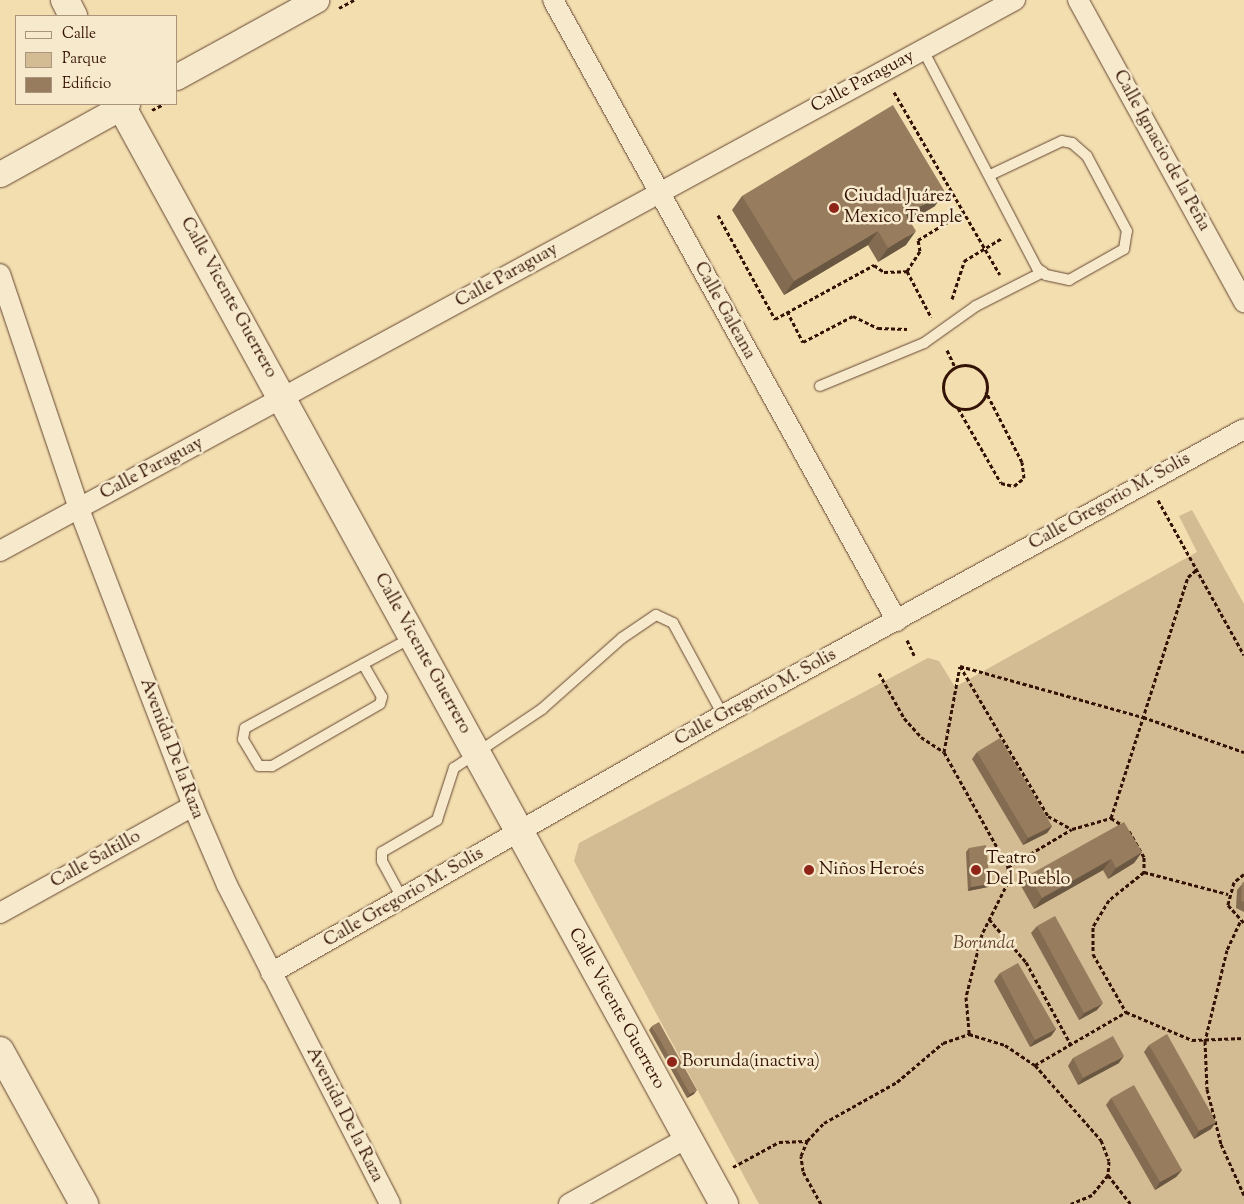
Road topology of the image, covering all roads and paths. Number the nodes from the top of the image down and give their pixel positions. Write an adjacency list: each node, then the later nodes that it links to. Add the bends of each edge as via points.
1 (65, 0): 6 (main road)
2 (316, 0): 9 (street)
3 (553, 0): 13 (street, Calle Galeana)
4 (1015, 0): 7 (street, Calle Paraguay)
5 (1078, 0): 22 (street, Calle Ignacio de la Peña)
6 (73, 15)
7 (923, 50): 8 (street, Calle Paraguay); 12 (lane)
8 (883, 72): 13 (street, Calle Paraguay); 14 (path)
9 (178, 76)
10 (123, 105): 11 (street); 29 (main road, Calle Vicente Guerrero)
11 (0, 174)
12 (990, 175): 16 (lane); 18 (lane, via 1062,141 1072,143 1087,156 1128,242 1118,255 1069,280)
13 (658, 193): 29 (street, Calle Paraguay); 36 (street, Calle Galeana)
14 (964, 212): 17 (path); 23 (path, via 918,240 920,251 907,271 884,272 874,264)
15 (718, 215): 23 (path, via 775,318)
16 (1017, 228): 17 (path); 18 (lane)
17 (984, 248): 20 (path); 21 (path, via 964,261)
18 (1043, 272): 20 (lane)
19 (0, 274): 33 (street, Avenida De la Raza)
20 (1008, 289): 27 (lane, via 976,306 924,343)
21 (950, 302)
22 (1244, 302)
23 (787, 311): 26 (path, via 804,342 853,316 878,328)
24 (938, 314): 25 (path)
25 (923, 323)
26 (914, 326)
27 (820, 386)
28 (986, 392): 30 (path, via 972,407); 30 (path, via 981,372 969,365 955,366 945,377 943,392); 30 (path, via 1022,462 1024,478 1014,486 1001,483)
29 (283, 398): 33 (street, Calle Paraguay); 37 (main road, Calle Vicente Guerrero)
30 (958, 408)
31 (1244, 429): 32 (street, Calle Gregorio M. Solis)
32 (1148, 481): 35 (path); 36 (street, Calle Gregorio M. Solis)
33 (79, 509): 34 (street, Calle Paraguay); 47 (street, Avenida De la Raza)
34 (0, 551)
35 (1196, 570): 38 (path); 43 (path, via 1188,577)
36 (897, 621): 42 (street, Calle Gregorio M. Solis)
37 (412, 637): 39 (lane); 46 (main road, Calle Vicente Guerrero)
38 (1244, 655)
39 (363, 664): 39 (lane, via 245,728 243,739 258,766 272,766 380,704 382,697)
40 (960, 666): 43 (path); 44 (path); 49 (path, via 1048,816)
41 (879, 673): 44 (path, via 904,718 921,737)
42 (723, 716): 46 (lane, via 673,623 656,615 622,638 542,709); 50 (street, Calle Gregorio M. Solis)
43 (1143, 717): 45 (path); 48 (path)
44 (944, 752): 51 (path)
45 (1244, 752)
46 (476, 754): 50 (main road, Calle Vicente Guerrero); 55 (lane, via 450,775 437,820 382,852 382,861)
47 (193, 806): 56 (street, Calle Saltillo); 59 (street, Avenida De la Raza)
48 (1111, 818): 49 (path); 52 (path, via 1137,841)
49 (1072, 829): 51 (path)
50 (519, 832): 55 (street, Calle Gregorio M. Solis); 67 (main road, Calle Vicente Guerrero)
51 (1008, 867): 57 (path, via 1008,882)
52 (1144, 872): 54 (path); 60 (path, via 1109,900 1093,926 1093,954)
53 (1244, 874): 54 (path)
54 (1228, 894): 58 (path, via 1228,905)
55 (403, 900): 59 (street, Calle Gregorio M. Solis)
56 (0, 913)
57 (989, 919): 61 (path, via 966,997); 64 (path, via 1026,962)
58 (1242, 922): 63 (path, via 1227,950)
59 (271, 973): 73 (street, Avenida De la Raza)
60 (1126, 1012): 63 (path); 64 (path)
61 (969, 1034): 66 (path, via 1006,1045); 68 (path, via 943,1043 897,1082 824,1123)
62 (1244, 1038): 63 (path)
63 (1205, 1041): 71 (path, via 1207,1089 1221,1144)
64 (1071, 1045): 66 (path)
65 (0, 1051): 72 (main road)
66 (1035, 1065): 69 (path, via 1101,1140 1109,1161)
67 (687, 1138): 70 (main road, Calle Vicente Guerrero); 74 (street)
68 (808, 1141): 70 (path, via 779,1142); 76 (path, via 802,1156 804,1171)
69 (1108, 1174): 77 (path, via 1092,1195); 78 (path)
70 (710, 1180): 75 (main road, Calle Vicente Guerrero)
71 (1244, 1195)
72 (84, 1204)
73 (390, 1204)
74 (569, 1204)
75 (724, 1204)
76 (821, 1204)
77 (1071, 1204)
78 (1131, 1204)

